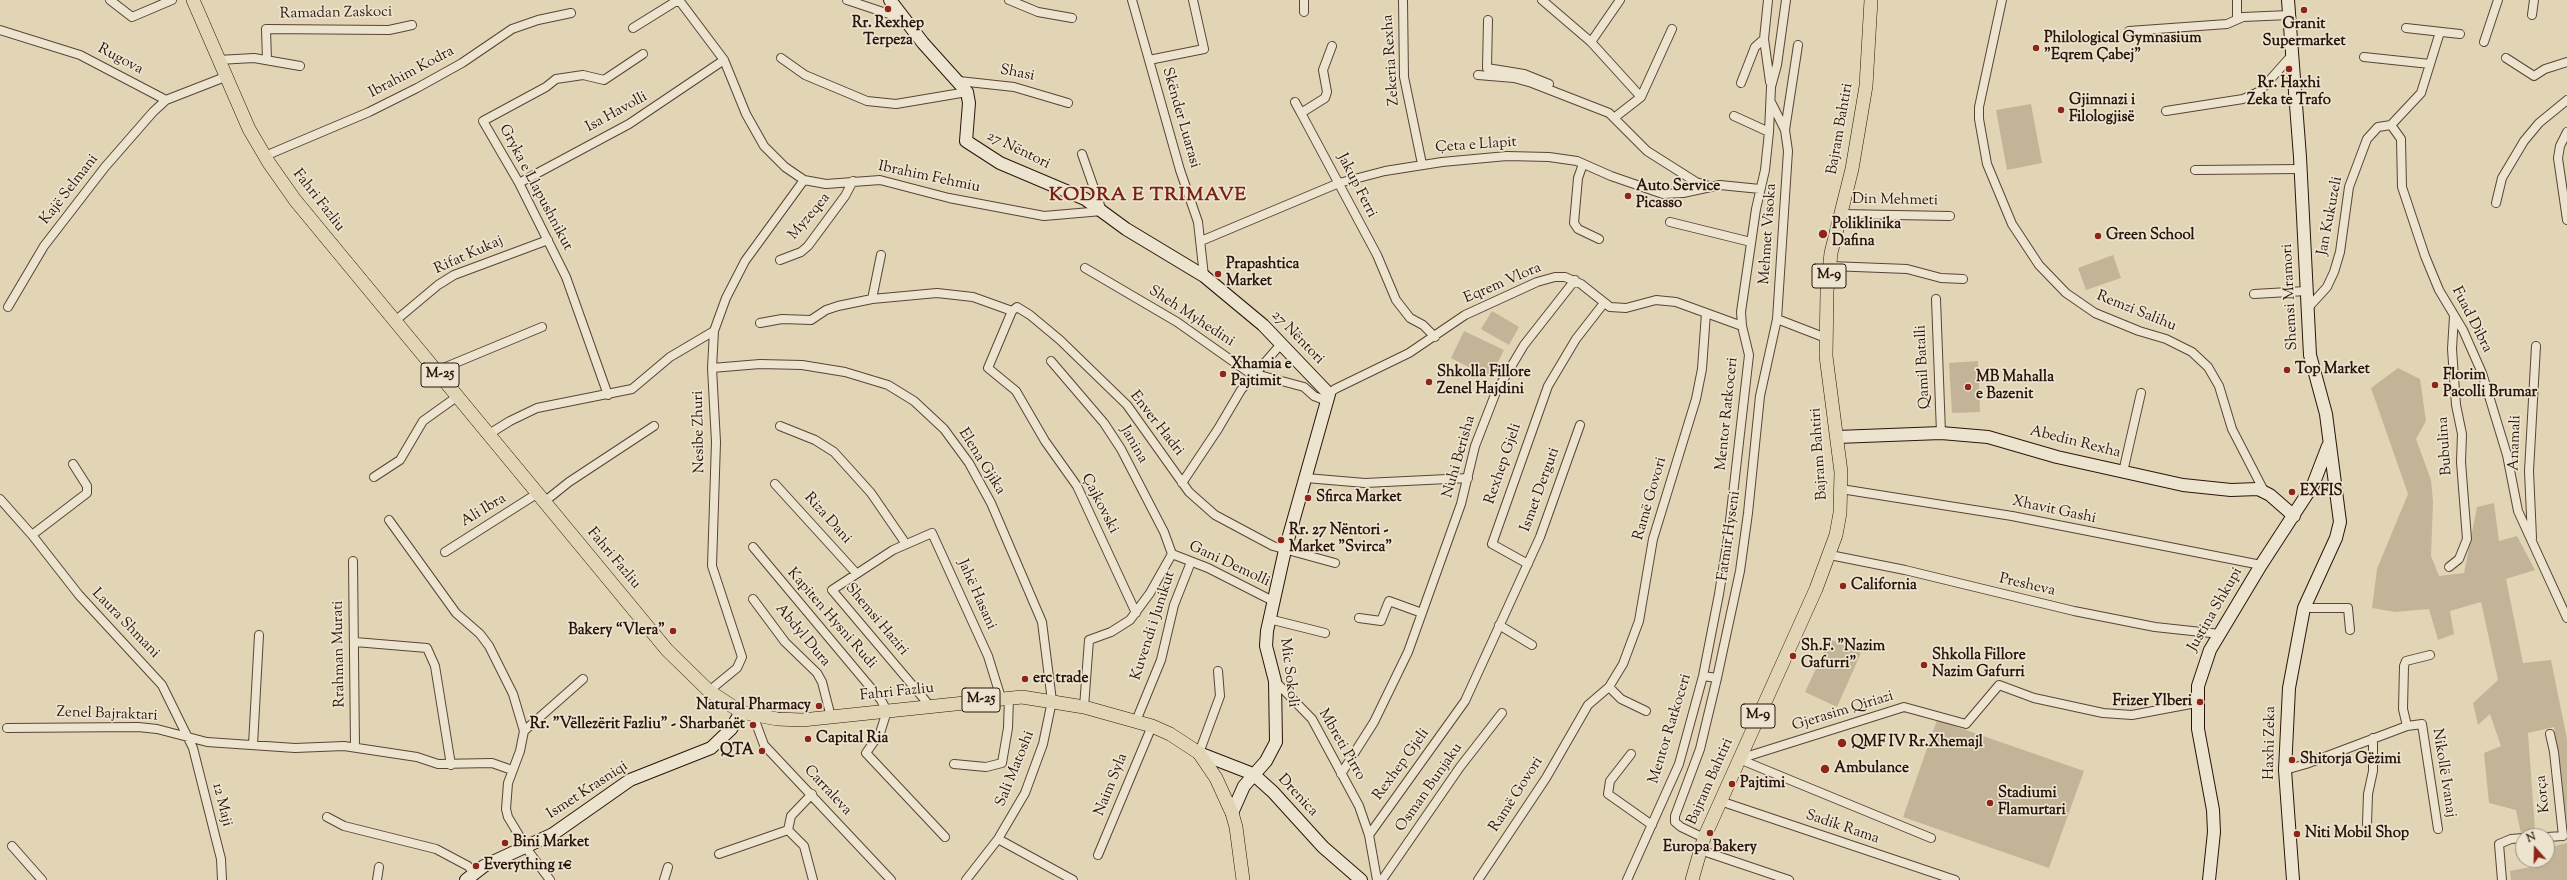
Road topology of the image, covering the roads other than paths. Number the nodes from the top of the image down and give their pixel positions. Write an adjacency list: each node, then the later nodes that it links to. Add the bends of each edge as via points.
1 (110, 0): 2 (street, via 132,17)
2 (172, 0)
3 (193, 0): 48 (main road, Fahri Fazliu / M-25)
4 (679, 0): 31 (street, Ibrahim Fehmiu); 50 (street, Ibrahim Fehmiu)
5 (846, 0): 27 (street)
6 (1009, 0): 26 (street, via 1038,12)
7 (1132, 0): 51 (street, Skënder Luarasi)
8 (1193, 0): 51 (street, Skënder Luarasi, via 1204,49)
9 (1304, 0): 22 (street)
10 (1403, 0): 78 (street, Zekeria Rexha, via 1404,77)
11 (1542, 0): 39 (street)
12 (1620, 0): 39 (street)
13 (1768, 0): 38 (street)
14 (1786, 0): 59 (street, Mentor Ratkoceri, via 1777,65)
15 (1871, 0): 90 (main road, Bajram Bahtiri / M-9, via 1866,86 1852,169)
16 (2002, 0): 150 (street, Remzi Salihu, via 1978,107 1987,164 2012,224 2039,265 2066,293 2094,313 2166,339 2192,352 2208,367 2219,386 2232,429)
17 (2237, 0): 28 (street)
18 (2288, 0): 25 (street, Shemsi Mramori)
19 (2498, 0): 40 (street)
20 (2534, 0): 24 (street)
21 (895, 3): 27 (street)
22 (1304, 12)
23 (571, 13): 77 (street, Ibrahim Kodra, via 512,29 462,63 417,88 369,112)
24 (2532, 14)
25 (2289, 15): 28 (street); 44 (street, Shemsi Mramori)
26 (1072, 18)
27 (904, 19): 57 (street, via 923,44)
28 (2237, 19): 35 (street, via 2228,24)
29 (1488, 20): 61 (street, via 1487,68 1537,78)
30 (412, 25): 49 (street, Ramadan Zaskoci, via 389,30 266,29)
31 (634, 28)
32 (2406, 28): 36 (street)
33 (1672, 29): 62 (street)
34 (0, 30): 63 (street, Rugova, via 80,56)
35 (2129, 31)
36 (2440, 32): 37 (street); 53 (street, Jan Kukuzeli)
37 (2460, 34)
38 (1764, 39): 58 (street, via 1755,47); 59 (street)
39 (1591, 42): 62 (street)
40 (2484, 42)
41 (1798, 45): 73 (street)
42 (1332, 46): 69 (street, via 1323,70 1327,92 1324,98)
43 (643, 54): 84 (street, Gryka e Llapushnikut, via 604,80 583,75 556,79 483,121)
44 (2292, 55): 68 (street, via 2260,91 2243,99); 80 (street, Shemsi Mramori)
45 (2364, 57): 53 (street)
46 (781, 58): 60 (street, via 805,75 867,102 896,104)
47 (2506, 58): 52 (street, via 2534,76 2545,69)
48 (218, 60): 49 (street); 56 (main road, Fahri Fazliu / M-25)
49 (267, 60): 54 (street)
50 (724, 60): 82 (street, Ibrahim Fehmiu, via 746,114 764,146 785,167); 84 (street, Isa Havolli, via 629,124)
51 (1149, 60): 96 (street, Skënder Luarasi, via 1180,170 1193,205)
52 (2567, 62)
53 (2430, 64): 72 (street, Jan Kukuzeli, via 2421,93)
54 (300, 66)
55 (1478, 75): 61 (street, via 1514,78)
56 (225, 77): 63 (street); 77 (main road, Fahri Fazliu / M-25, via 248,129)
57 (959, 81): 60 (street); 67 (street, Shasi, via 1014,87)
58 (1741, 83)
59 (1771, 87): 66 (street, Mentor Ratkoceri)
60 (967, 92): 89 (street, 27 Nëntori, via 969,103 966,140 1000,163 1071,192)
61 (1570, 97): 71 (street, via 1609,113)
62 (1641, 97): 71 (street)
63 (166, 100): 110 (street, Kajë Selmani, via 106,167 44,246)
64 (2567, 100): 88 (street, via 2539,123 2524,141 2502,178)
65 (1295, 102): 69 (street, Jakup Ferri)
66 (1771, 102): 73 (street, Mehmet Visoka); 74 (street, Mentor Ratkoceri)
67 (1068, 103)
68 (2166, 111)
69 (1301, 113): 85 (street, Jakup Ferri)
70 (1734, 116): 74 (street)
71 (1614, 118): 86 (street, via 1647,151 1696,182)
72 (2391, 125): 111 (street, Jan Kukuzeli, via 2378,127 2367,139 2349,187 2340,252 2334,272 2327,287); 114 (street, Fuad Dibra, via 2397,131 2403,147 2400,174 2406,204 2439,290)
73 (1785, 130): 115 (street, Mehmet Visoka, via 1788,142 1787,176)
74 (1769, 132): 87 (street, Mentor Ratkoceri)
75 (2567, 132): 92 (street, via 2560,146 2558,158)
76 (1082, 154): 89 (street)
77 (265, 156): 116 (main road, Fahri Fazliu / M-25, via 295,200)
78 (1422, 164): 79 (street, Çeta e Llapit, via 1528,156 1570,160); 85 (street, Çeta e Llapit, via 1385,170)
79 (1583, 164): 86 (street, Çeta e Llapit, via 1663,194 1683,193); 94 (street, via 1578,178 1574,223 1578,230)
80 (2300, 169): 81 (street); 105 (street, Shemsi Mramori)
81 (2195, 170)
82 (804, 180): 83 (street, Ibrahim Fehmiu, via 826,184); 120 (street, Nesibe Zhuri, via 745,261 726,298)
83 (854, 182): 89 (street, Ibrahim Fehmiu, via 880,180 949,198 1044,216); 99 (street, Myzeqea, via 808,246 802,252)
84 (519, 183): 95 (street, Gryka e Llapushnikut)
85 (1339, 183): 96 (street, Çeta e Llapit); 121 (street, Jakup Ferri, via 1377,255 1396,300 1410,318 1423,325)
86 (1709, 186): 87 (street, Çeta e Llapit, via 1731,185)
87 (1760, 189): 97 (street, Mentor Ratkoceri)
88 (2496, 204)
89 (1102, 211): 102 (street, 27 Nëntori, via 1126,229)
90 (1840, 214): 91 (street, Din Mehmeti); 100 (main road, Bajram Bahtiri / M-9)
91 (1950, 216)
92 (2567, 220)
93 (1670, 222): 97 (street)
94 (1599, 239)
95 (548, 240): 116 (street, Rifat Kukaj, via 518,249 454,275); 131 (street, Gryka e Llapushnikut, via 580,311)
96 (1201, 241): 102 (street, Skënder Luarasi)
97 (1751, 242): 118 (street, Mentor Ratkoceri, via 1740,319)
98 (881, 255): 107 (street)
99 (780, 260)
100 (1830, 266): 103 (street, via 1907,270 1941,278); 122 (main road, Bajram Bahtiri / M-9)
101 (1085, 268): 128 (street, Sheh Myhedini, via 1177,322 1243,369)
102 (1204, 276): 123 (street, 27 Nëntori, via 1252,315)
103 (1963, 279)
104 (1575, 280): 109 (street); 121 (street, Eqrem Vlora, via 1556,277 1537,282 1465,314); 146 (street, Nuhi Berisha, via 1511,364 1485,418 1473,452)
105 (2306, 292): 106 (street); 111 (street, Shemsi Mramori)
106 (2254, 294)
107 (872, 299): 112 (street, Enver Hadri, via 930,293 956,294 994,302); 117 (street, Enver Hadri, via 832,307 811,320 782,319)
108 (1936, 299): 138 (street, Qamil Batalli)
109 (1604, 303): 113 (street, via 1610,307 1626,308 1666,300 1687,305); 166 (street, Rexhep Gjeli, via 1573,344 1548,386 1492,544)
110 (8, 307)
111 (2307, 309): 141 (street, Shemsi Mramori, via 2310,355 2326,414)
112 (1012, 311): 147 (street, Enver Hadri, via 1017,307 1042,324 1127,405); 173 (street, Çajkovski, via 988,368 1016,391 1045,441 1081,494)
113 (1706, 314): 118 (street); 191 (street, Ramë Govori, via 1702,369 1696,399 1653,539 1641,614 1622,664)
114 (2454, 316): 156 (street, Fuad Dibra, via 2482,373 2507,455 2518,510); 168 (street, Bubulina, via 2452,349 2456,405 2462,434 2461,462 2467,539 2461,555)
115 (1777, 319): 122 (street); 133 (street, Fatmir Hyseni)
116 (395, 320): 127 (main road, Fahri Fazliu / M-25)
117 (760, 323)
118 (1742, 326): 129 (street, Mentor Ratkoceri, via 1749,355)
119 (542, 327): 127 (street)
120 (714, 331): 126 (street, Nesibe Zhuri); 131 (street, via 670,357 632,389)
121 (1435, 337): 134 (street, Eqrem Vlora, via 1409,353 1335,389)
122 (1826, 338): 140 (main road, Bajram Bahtiri / M-9)
123 (1281, 344): 128 (street); 134 (street, 27 Nëntori)
124 (2536, 346): 156 (street, Anamali, via 2529,471)
125 (1051, 361): 161 (street, Janina, via 1104,423 1121,448 1164,532)
126 (712, 368): 192 (street, Nesibe Zhuri, via 716,442 712,566 742,657 737,668); 194 (street, Elena Gjika, via 781,364 845,372 888,385 914,400 930,414 957,446 972,469 991,504 1038,608 1044,634)
127 (436, 371): 132 (main road, Fahri Fazliu / M-25)
128 (1255, 374): 134 (street, Sheh Myhedini, via 1304,387 1314,396); 147 (street)
129 (1744, 394): 133 (street); 187 (street, Mentor Ratkoceri, via 1728,538)
130 (2141, 394): 143 (street)
131 (608, 395): 139 (street, via 537,408 510,420)
132 (458, 396): 139 (main road, Fahri Fazliu / M-25); 144 (street, via 423,421 400,460)
133 (1760, 396): 188 (street, Fatmir Hyseni, via 1740,571)
134 (1328, 398): 145 (street, Mic Sokoli)
135 (1580, 425): 166 (street, Ismet Derguti)
136 (654, 426): 151 (street)
137 (780, 426): 157 (street, via 815,440 834,452 871,493)
138 (1941, 433): 140 (street, Abedin Rexha); 143 (street, Abedin Rexha, via 1988,437 2057,457)
139 (489, 434): 151 (main road, Fahri Fazliu / M-25)
140 (1837, 437): 149 (main road, Bajram Bahtiri / M-9)
141 (2328, 445): 153 (street, Justina Shkupi, via 2313,485); 172 (street, Haxhi Zeka, via 2340,522 2336,538)
142 (73, 464): 155 (street, via 87,486 87,493)
143 (2123, 472): 150 (street, Abedin Rexha, via 2183,485)
144 (374, 477)
145 (1306, 478): 146 (street, via 1365,483); 159 (street, Mic Sokoli)
146 (1468, 478): 174 (street, Nuhi Berisha, via 1459,512)
147 (1182, 482): 159 (street, Enver Hadri, via 1199,502 1226,523)
148 (775, 484): 169 (street, Riza Dani)
149 (1841, 489): 162 (main road, Bajram Bahtiri / M-9, via 1836,535); 167 (street, Xhavit Gashi, via 2012,516)
150 (2264, 491): 153 (street)
151 (541, 498): 160 (street, Ali Ibra); 192 (main road, Fahri Fazliu / M-25, via 667,650)
152 (0, 499): 155 (street, Laura Shmani)
153 (2294, 516): 167 (street, Justina Shkupi)
154 (389, 520): 207 (street, via 456,613 480,634 489,646 513,694)
155 (32, 536): 209 (street, Laura Shmani, via 114,636 154,675 170,699)
156 (2532, 541): 176 (street, Fuad Dibra)
157 (906, 544): 169 (street, Shemsi Haziri); 193 (street, Jahë Hasani, via 932,532)
158 (753, 547): 199 (street, Kapiten Hysni Rudi, via 874,691)
159 (1285, 550): 165 (street); 171 (street, Mic Sokoli)
160 (445, 552)
161 (1172, 554): 164 (street, Gani Demolli); 173 (street, Gani Demolli)
162 (1830, 554): 181 (street, Presheva, via 2074,611 2155,627); 215 (main road, Bajram Bahtiri / M-9)
163 (352, 561): 183 (street, Rrahman Murati)
164 (1191, 562): 171 (street, Gani Demolli); 203 (street, Kuvendi i Junikut, via 1176,599 1161,660)
165 (1335, 563)
166 (1528, 564): 178 (street, Rexhep Gjeli)
167 (2261, 565): 181 (street, Justina Shkupi)
168 (2449, 567)
169 (856, 573): 196 (street, Shemsi Haziri, via 832,590)
170 (754, 599): 202 (street, Abdyl Dura, via 785,642 817,673)
171 (1273, 601): 177 (street, Mic Sokoli)
172 (2304, 608): 179 (street, via 2348,608); 219 (street, Haxhi Zeka, via 2289,688)
173 (1136, 613): 197 (street, Gani Demolli, via 1122,626 1089,640)
174 (1422, 613): 175 (street, via 1389,601 1381,622); 221 (street, Nuhi Berisha, via 1408,652 1378,715 1362,745)
175 (1359, 618)
176 (2567, 618)
177 (1269, 619): 180 (street, Mic Sokoli); 190 (street, Mic Sokoli, via 1266,646)
178 (1499, 626): 184 (street); 230 (street, Rexhep Gjeli, via 1465,701)
179 (2350, 630)
180 (1325, 633)
181 (2220, 634): 195 (street, Justina Shkupi, via 2203,666)
182 (258, 635): 211 (street)
183 (354, 642): 212 (street, Rrahman Murati); 217 (street, via 427,648 435,666)
184 (1532, 645)
185 (2430, 655): 205 (street, via 2406,661 2404,666 2403,709)
186 (1218, 671): 213 (street, via 1220,696)
187 (1703, 676): 188 (street); 227 (street, Mentor Ratkoceri, via 1678,764)
188 (1717, 678): 236 (street, Fatmir Hyseni, via 1700,749 1675,816 1675,822)
189 (583, 679): 207 (street)
190 (1275, 681): 220 (street, Mic Sokoli, via 1276,742 1266,761); 221 (street, Mbreti Pirro, via 1312,719)
191 (1609, 687): 198 (street, via 1621,699); 257 (street, Ramë Govori, via 1588,705 1546,778)
192 (709, 691): 200 (main road, Fahri Fazliu / M-25)
193 (1005, 698): 194 (main road, Fahri Fazliu / M-25); 196 (main road, Fahri Fazliu / M-25); 216 (street, via 1008,728 1002,763 986,767)
194 (1052, 701): 197 (main road, Fahri Fazliu / M-25); 235 (street, Sali Matoshi, via 1043,744 1030,779 1013,816)
195 (2196, 703): 215 (street, Gjerasim Qiriazi, via 2132,715 2103,713 2034,698 1999,685 1966,724 1904,707); 262 (street, Justina Shkupi, via 2198,729 2213,810 2214,832)
196 (930, 706): 199 (main road, Fahri Fazliu / M-25)
197 (1084, 707): 203 (main road, Fahri Fazliu / M-25)
198 (1646, 710)
199 (887, 711): 202 (main road, Fahri Fazliu / M-25); 232 (street, via 880,733 866,753)
200 (747, 713): 202 (main road, Fahri Fazliu / M-25, via 783,719); 222 (street, Carraleva, via 764,744); 237 (street, Ismet Krasniqi, via 712,748 630,780 553,834)
201 (1502, 713): 256 (street, Osman Bunjaku, via 1460,767)
202 (831, 717)
203 (1136, 721): 204 (main road, Fahri Fazliu / M-25)
204 (1152, 726): 213 (main road, Fahri Fazliu / M-25, via 1170,734); 240 (street, Naim Syla)
205 (2407, 726): 210 (street, Nikollë Ivanaj); 228 (street, Nikollë Ivanaj, via 2422,724)
206 (7, 728): 209 (street, Zenel Bajraktari, via 138,727)
207 (524, 731): 218 (street)
208 (2550, 734): 231 (street, Korça, via 2563,836)
209 (188, 737): 211 (street, Zenel Bajraktari, via 208,742); 245 (street, 12 Maji, via 221,859)
210 (2373, 738): 219 (street, Nikollë Ivanaj); 226 (street, via 2374,771 2368,794)
211 (253, 745): 212 (street, Zenel Bajraktari)
212 (355, 747): 217 (street, Zenel Bajraktari)
213 (1199, 754): 220 (street, Drenica); 224 (main road, Fahri Fazliu / M-25, via 1216,778)
214 (1631, 754): 227 (street, Mentor Ratkoceri, via 1610,781 1608,794)
215 (1739, 759): 223 (main road, Bajram Bahtiri / M-9); 233 (street)
216 (954, 764)
217 (452, 765): 218 (street, Zenel Bajraktari, via 492,763)
218 (512, 770): 237 (street, via 506,809)
219 (2285, 770): 263 (street, Haxhi Zeka)
220 (1252, 774): 224 (street, Mic Sokoli); 254 (street, Drenica, via 1273,792 1323,847)
221 (1341, 774): 230 (street, Mbreti Pirro, via 1359,806)
222 (812, 794): 229 (street, via 791,816); 250 (street, Carraleva)
223 (1720, 801): 236 (main road, Bajram Bahtiri / M-9); 261 (street, Sadik Rama)
224 (1232, 813): 253 (main road, Fahri Fazliu / M-25)
225 (327, 817): 243 (street, via 344,826 436,849 468,866)
226 (2367, 824)
227 (1652, 825): 258 (street, Mentor Ratkoceri)
228 (2438, 829)
229 (788, 830): 239 (street); 249 (street, via 804,846)
230 (1369, 835): 255 (street, Mbreti Pirro)
231 (2555, 836)
232 (945, 837)
233 (1931, 838)
234 (2515, 839): 264 (street, via 2499,844)
235 (998, 840): 251 (street, Sali Matoshi); 252 (street)
236 (1702, 844): 259 (main road, Bajram Bahtiri / M-9); 260 (street, Fatmir Hyseni)
237 (525, 845): 243 (street, Ismet Krasniqi); 247 (street)
238 (12, 846): 244 (street)
239 (719, 854)
240 (1098, 855)
241 (379, 867): 246 (street)
242 (668, 867): 248 (street)
243 (470, 876)
244 (42, 880)
245 (222, 880)
246 (377, 880)
247 (550, 880)
248 (664, 880)
249 (813, 880)
250 (891, 880)
251 (966, 880)
252 (1073, 880)
253 (1242, 880)
254 (1361, 880)
255 (1377, 880)
256 (1382, 880)
257 (1478, 880)
258 (1626, 880)
259 (1692, 880)
260 (1788, 880)
261 (1955, 880)
262 (2209, 880)
263 (2293, 880)
264 (2502, 880)

